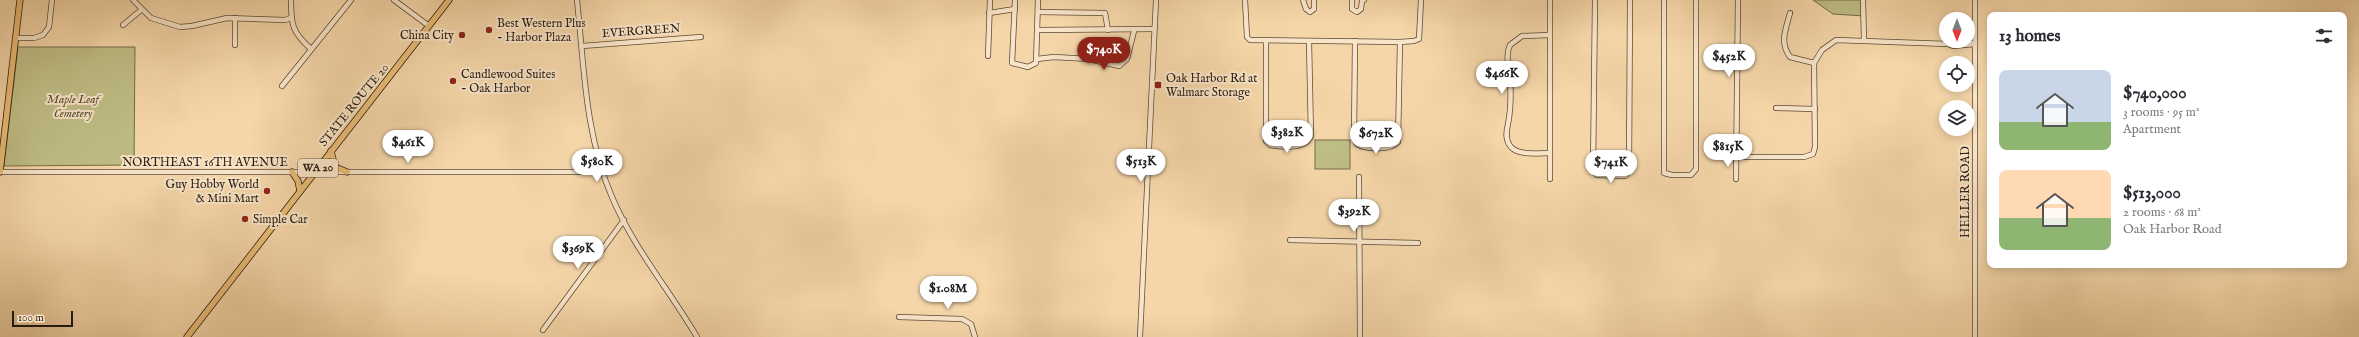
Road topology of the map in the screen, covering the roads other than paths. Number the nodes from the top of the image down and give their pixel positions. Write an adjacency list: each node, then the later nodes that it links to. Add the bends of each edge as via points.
1 (20, 0): 43 (main road)
2 (52, 0): 43 (street, via 49,27 43,35 34,38)
3 (133, 0): 28 (street)
4 (291, 0): 34 (street)
5 (351, 0): 52 (street)
6 (394, 0): 36 (street)
7 (449, 0): 36 (main road, STATE ROUTE 20 / WA 20)
8 (577, 0): 51 (street)
9 (990, 0): 31 (street)
10 (1015, 0): 27 (street)
11 (1038, 0): 29 (street)
12 (1156, 0): 37 (street)
13 (1245, 0): 47 (street, via 1247,37 1254,41)
14 (1303, 0): 15 (street, via 1310,12 1314,9)
15 (1314, 0)
16 (1352, 0): 17 (street, via 1352,9 1356,12 1361,9)
17 (1364, 0)
18 (1421, 0): 48 (street, via 1419,39)
19 (1550, 0): 41 (street)
20 (1595, 0): 21 (street, via 1592,171 1597,175 1625,176 1629,171)
21 (1630, 0)
22 (1664, 0): 23 (street, via 1664,173 1679,175 1695,173 1696,169)
23 (1696, 0)
24 (1738, 0): 62 (street)
25 (1863, 0): 44 (street)
26 (1975, 0): 30 (street, HELLER ROAD)
27 (1015, 9): 31 (street); 55 (street, via 1012,63 1016,66 1032,67 1035,66)
28 (141, 10): 33 (street, via 151,18 180,27); 35 (street)
29 (1038, 12): 38 (street); 39 (street, via 1105,13)
30 (1975, 12)
31 (989, 13): 54 (street)
32 (1790, 13): 56 (street, via 1783,39 1786,51 1790,57)
33 (236, 18): 34 (street); 50 (street)
34 (291, 18): 52 (street, via 298,38)
35 (123, 25)
36 (429, 26): 60 (main road, STATE ROUTE 20 / WA 20)
37 (1154, 29): 40 (street); 81 (street, via 1149,186)
38 (1038, 30): 39 (street); 55 (street)
39 (1108, 30): 40 (street)
40 (1134, 31): 55 (street, via 1127,59 1119,66 1090,58)
41 (1550, 35): 61 (street); 61 (street, via 1522,36 1510,44 1507,58 1510,104 1506,132 1508,143 1514,149)
42 (701, 37): 51 (street, EVERGREEN)
43 (14, 38): 63 (main road)
44 (1864, 40): 49 (street); 56 (street, via 1836,40 1822,50)
45 (1309, 41): 46 (street); 47 (street); 47 (street, via 1310,136 1309,140 1300,146 1274,146 1266,141)
46 (1356, 41): 48 (street); 48 (street, via 1354,138 1357,144 1364,147 1390,147 1398,142)
47 (1266, 42)
48 (1400, 42)
49 (1939, 44)
50 (235, 45)
51 (582, 46): 67 (street, via 590,121)
52 (310, 48): 57 (street)
53 (1975, 48): 83 (street, HELLER ROAD)
54 (988, 56)
55 (1037, 59)
56 (1814, 63): 59 (street)
57 (282, 86)
58 (1776, 108): 59 (street)
59 (1815, 109): 62 (street, via 1814,151 1809,156)
60 (331, 151): 65 (main road, STATE ROUTE 20 / WA 20); 66 (main road, via 335,166)
61 (1550, 153): 70 (street)
62 (1736, 157): 69 (street)
63 (0, 172): 64 (street, NORTHEAST 16TH AVENUE)
64 (292, 172): 65 (street, NORTHEAST 16TH AVENUE); 71 (main road, via 298,181)
65 (315, 172): 66 (street, NORTHEAST 16TH AVENUE); 71 (main road, STATE ROUTE 20 / WA 20)
66 (347, 172): 67 (street, NORTHEAST 16TH AVENUE)
67 (602, 172): 72 (street)
68 (1359, 177): 74 (street)
69 (1736, 178)
70 (1550, 179)
71 (300, 191): 78 (main road, STATE ROUTE 20 / WA 20)
72 (624, 220): 77 (street); 79 (street)
73 (1290, 240): 74 (street)
74 (1360, 241): 75 (street); 82 (street)
75 (1418, 243)
76 (899, 317): 80 (street, via 962,319 971,324)
77 (543, 330)
78 (187, 337)
79 (697, 337)
80 (975, 337)
81 (1140, 337)
82 (1360, 337)
83 (1975, 337)

